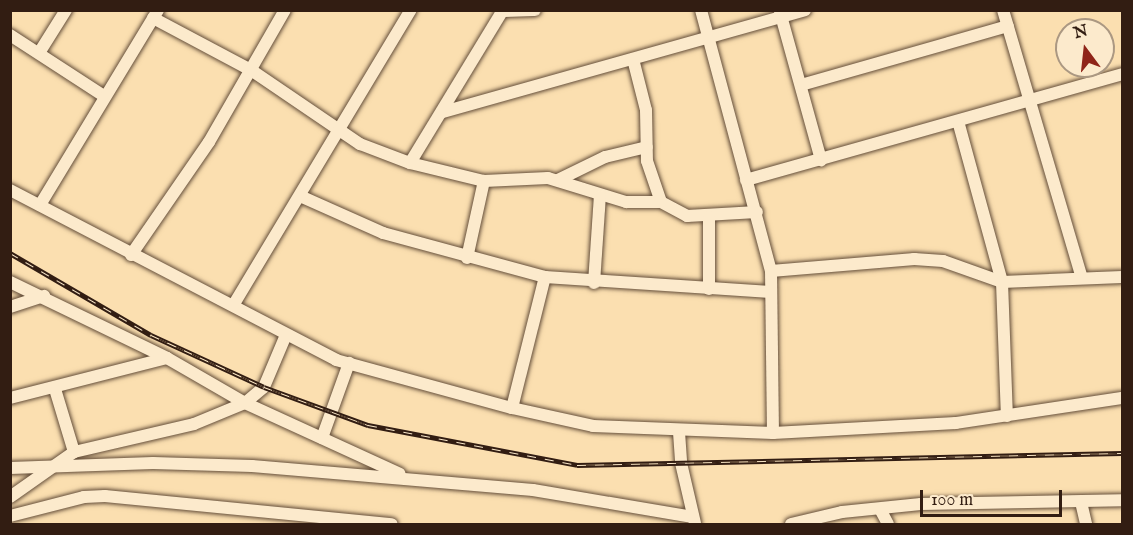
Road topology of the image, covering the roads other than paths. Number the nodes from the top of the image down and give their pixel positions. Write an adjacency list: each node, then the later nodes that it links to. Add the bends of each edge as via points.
1 (66, 10): 14 (street)
2 (285, 10): 16 (street)
3 (411, 10): 23 (street)
4 (535, 10): 8 (street)
5 (701, 10): 13 (street)
6 (806, 10): 10 (street)
7 (1003, 10): 11 (street)
8 (503, 11): 21 (street)
9 (155, 14): 16 (street); 19 (street)
10 (780, 14): 13 (street); 18 (street)
11 (1008, 26): 18 (street); 20 (street)
12 (10, 35): 14 (street)
13 (710, 39): 15 (street); 28 (street)
14 (39, 53): 19 (street)
15 (633, 60): 21 (street); 24 (street, via 646,110)
16 (251, 70): 23 (street); 37 (street, via 209,142)
17 (1122, 74): 20 (street)
18 (801, 85): 25 (street)
19 (104, 96): 34 (street)
20 (1028, 100): 22 (street); 42 (street)
21 (443, 112): 26 (street)
22 (958, 121): 25 (street); 44 (street)
23 (340, 131): 26 (street, via 360,144); 32 (street)
24 (647, 147): 27 (street, via 605,157); 33 (street, via 647,160)
25 (821, 160): 28 (street)
26 (410, 163): 29 (street)
27 (558, 180): 29 (street); 31 (street)
28 (746, 180): 35 (street)
29 (484, 181): 38 (street)
30 (10, 190): 34 (street)
31 (600, 195): 33 (street, via 626,202); 45 (street)
32 (300, 196): 38 (street, via 383,233); 49 (street)
33 (661, 202): 36 (street, via 680,214)
34 (40, 205): 37 (street)
35 (757, 212): 36 (street); 39 (street)
36 (709, 217): 46 (street)
37 (131, 255): 49 (street)
38 (467, 258): 40 (street)
39 (771, 271): 44 (street, via 914,259 943,261); 47 (street)
40 (545, 277): 45 (street); 58 (street)
41 (1122, 277): 42 (street)
42 (1082, 278): 44 (street)
43 (10, 282): 48 (street)
44 (1002, 282): 59 (street)
45 (594, 283): 46 (street)
46 (709, 289): 47 (street)
47 (771, 292): 61 (street)
48 (44, 296): 50 (street); 52 (street)
49 (234, 304): 51 (street)
50 (10, 307)
51 (286, 335): 53 (street); 57 (street, via 264,387)
52 (167, 357): 54 (street); 57 (street)
53 (349, 363): 58 (street); 62 (street)
54 (55, 388): 55 (street); 63 (street)
55 (10, 398)
56 (1122, 398): 59 (street)
57 (245, 403): 62 (street); 63 (street, via 194,424)
58 (512, 408): 60 (street, via 593,426)
59 (1007, 416): 61 (street)
60 (679, 432): 61 (street); 72 (street)
61 (772, 433)
62 (322, 438): 66 (street)
63 (74, 452): 64 (street)
64 (56, 466): 65 (street); 66 (street, via 241,466); 67 (street)
65 (10, 468)
66 (410, 478): 72 (street, via 533,490)
67 (10, 498)
68 (1122, 500): 69 (street)
69 (1081, 502): 70 (street, via 944,503); 76 (street)
70 (880, 509): 74 (street, via 842,512); 75 (street)
71 (10, 516): 73 (street, via 84,497 105,496)
72 (694, 521)
73 (392, 525)
74 (791, 525)
75 (888, 525)
76 (1086, 525)

